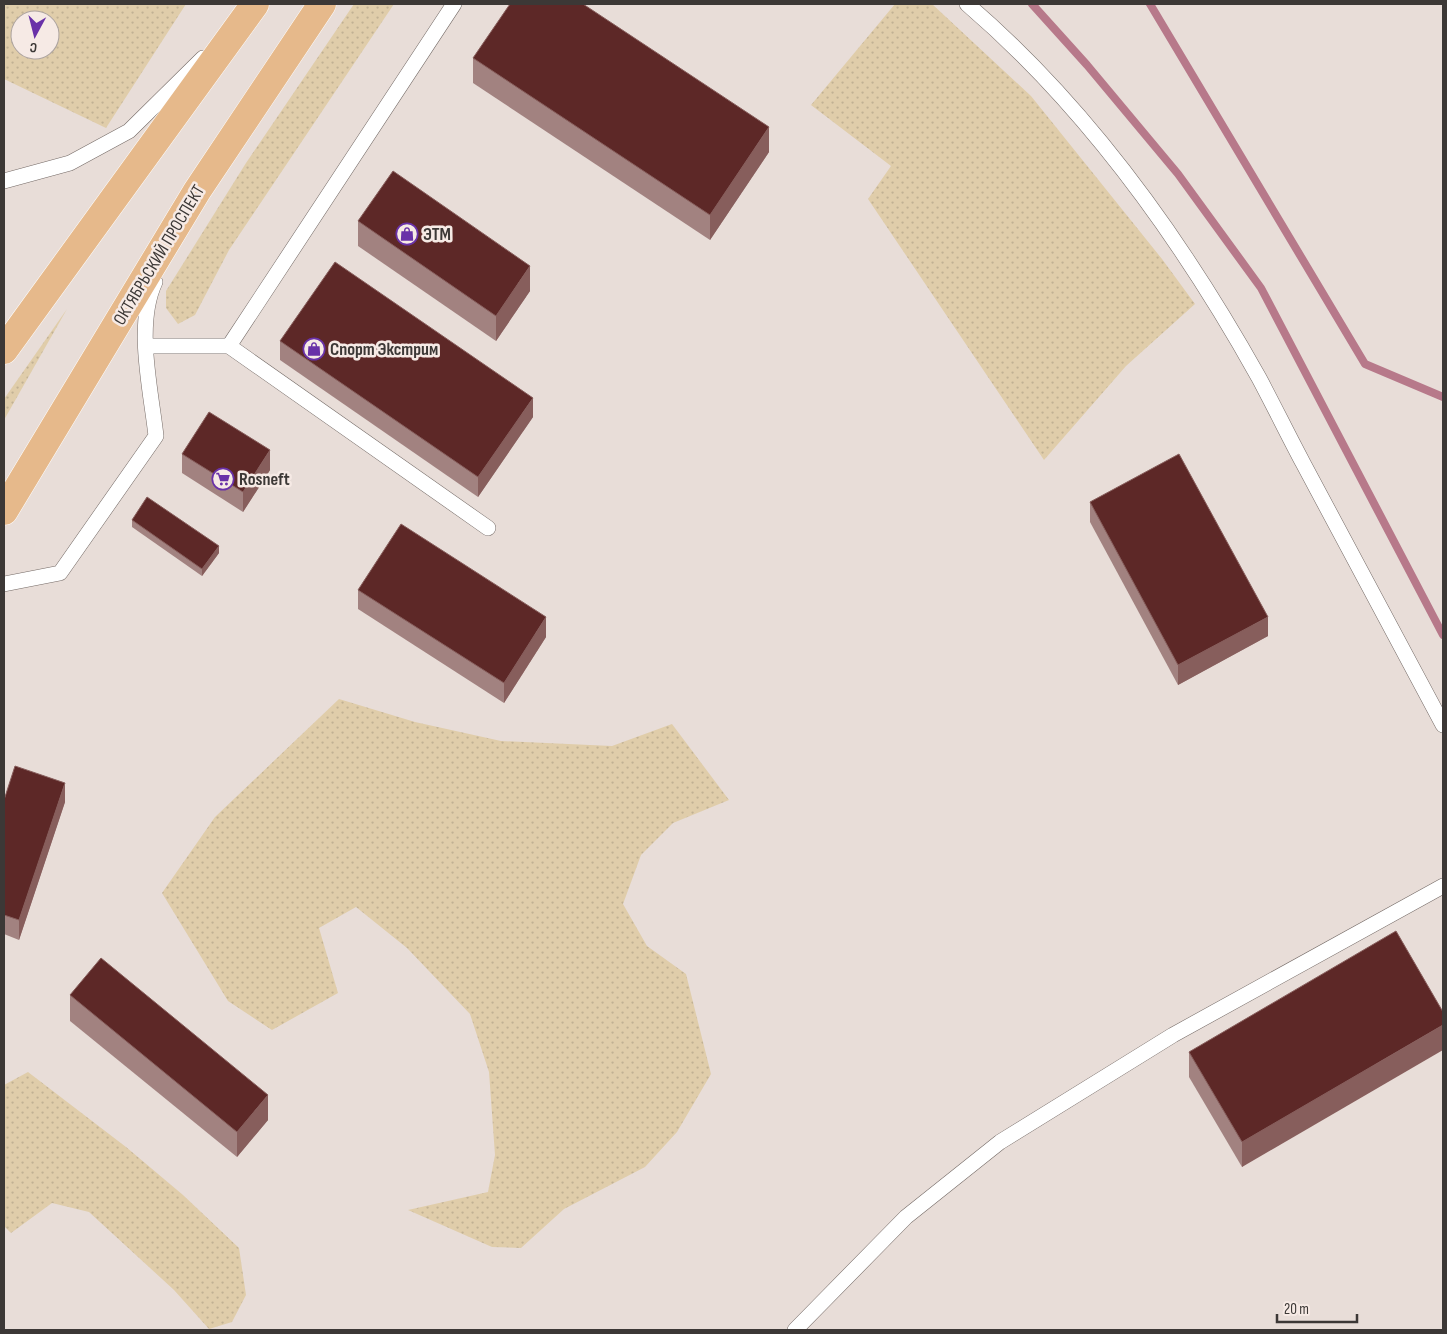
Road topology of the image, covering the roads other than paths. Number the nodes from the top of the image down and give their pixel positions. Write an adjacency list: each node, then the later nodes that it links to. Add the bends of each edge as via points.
1 (322, 4): 6 (main road, ОКТЯБРЬСКИЙ ПРОСПЕКТ)
2 (452, 4): 8 (lane)
3 (967, 4): 13 (lane, via 1055,88 1104,146 1182,253 1258,378)
4 (253, 7): 5 (lane, via 129,131 70,163); 9 (main road)
5 (4, 181)
6 (197, 191): 7 (lane, via 147,298); 10 (main road, ОКТЯБРЬСКИЙ ПРОСПЕКТ)
7 (146, 346): 8 (lane); 12 (lane, via 156,436 60,573)
8 (229, 346): 11 (lane)
9 (4, 350)
10 (4, 511)
11 (488, 528)
12 (4, 584)
13 (1443, 726)
14 (1443, 886): 15 (lane, via 1173,1035 1000,1142 906,1217)
15 (795, 1330)

